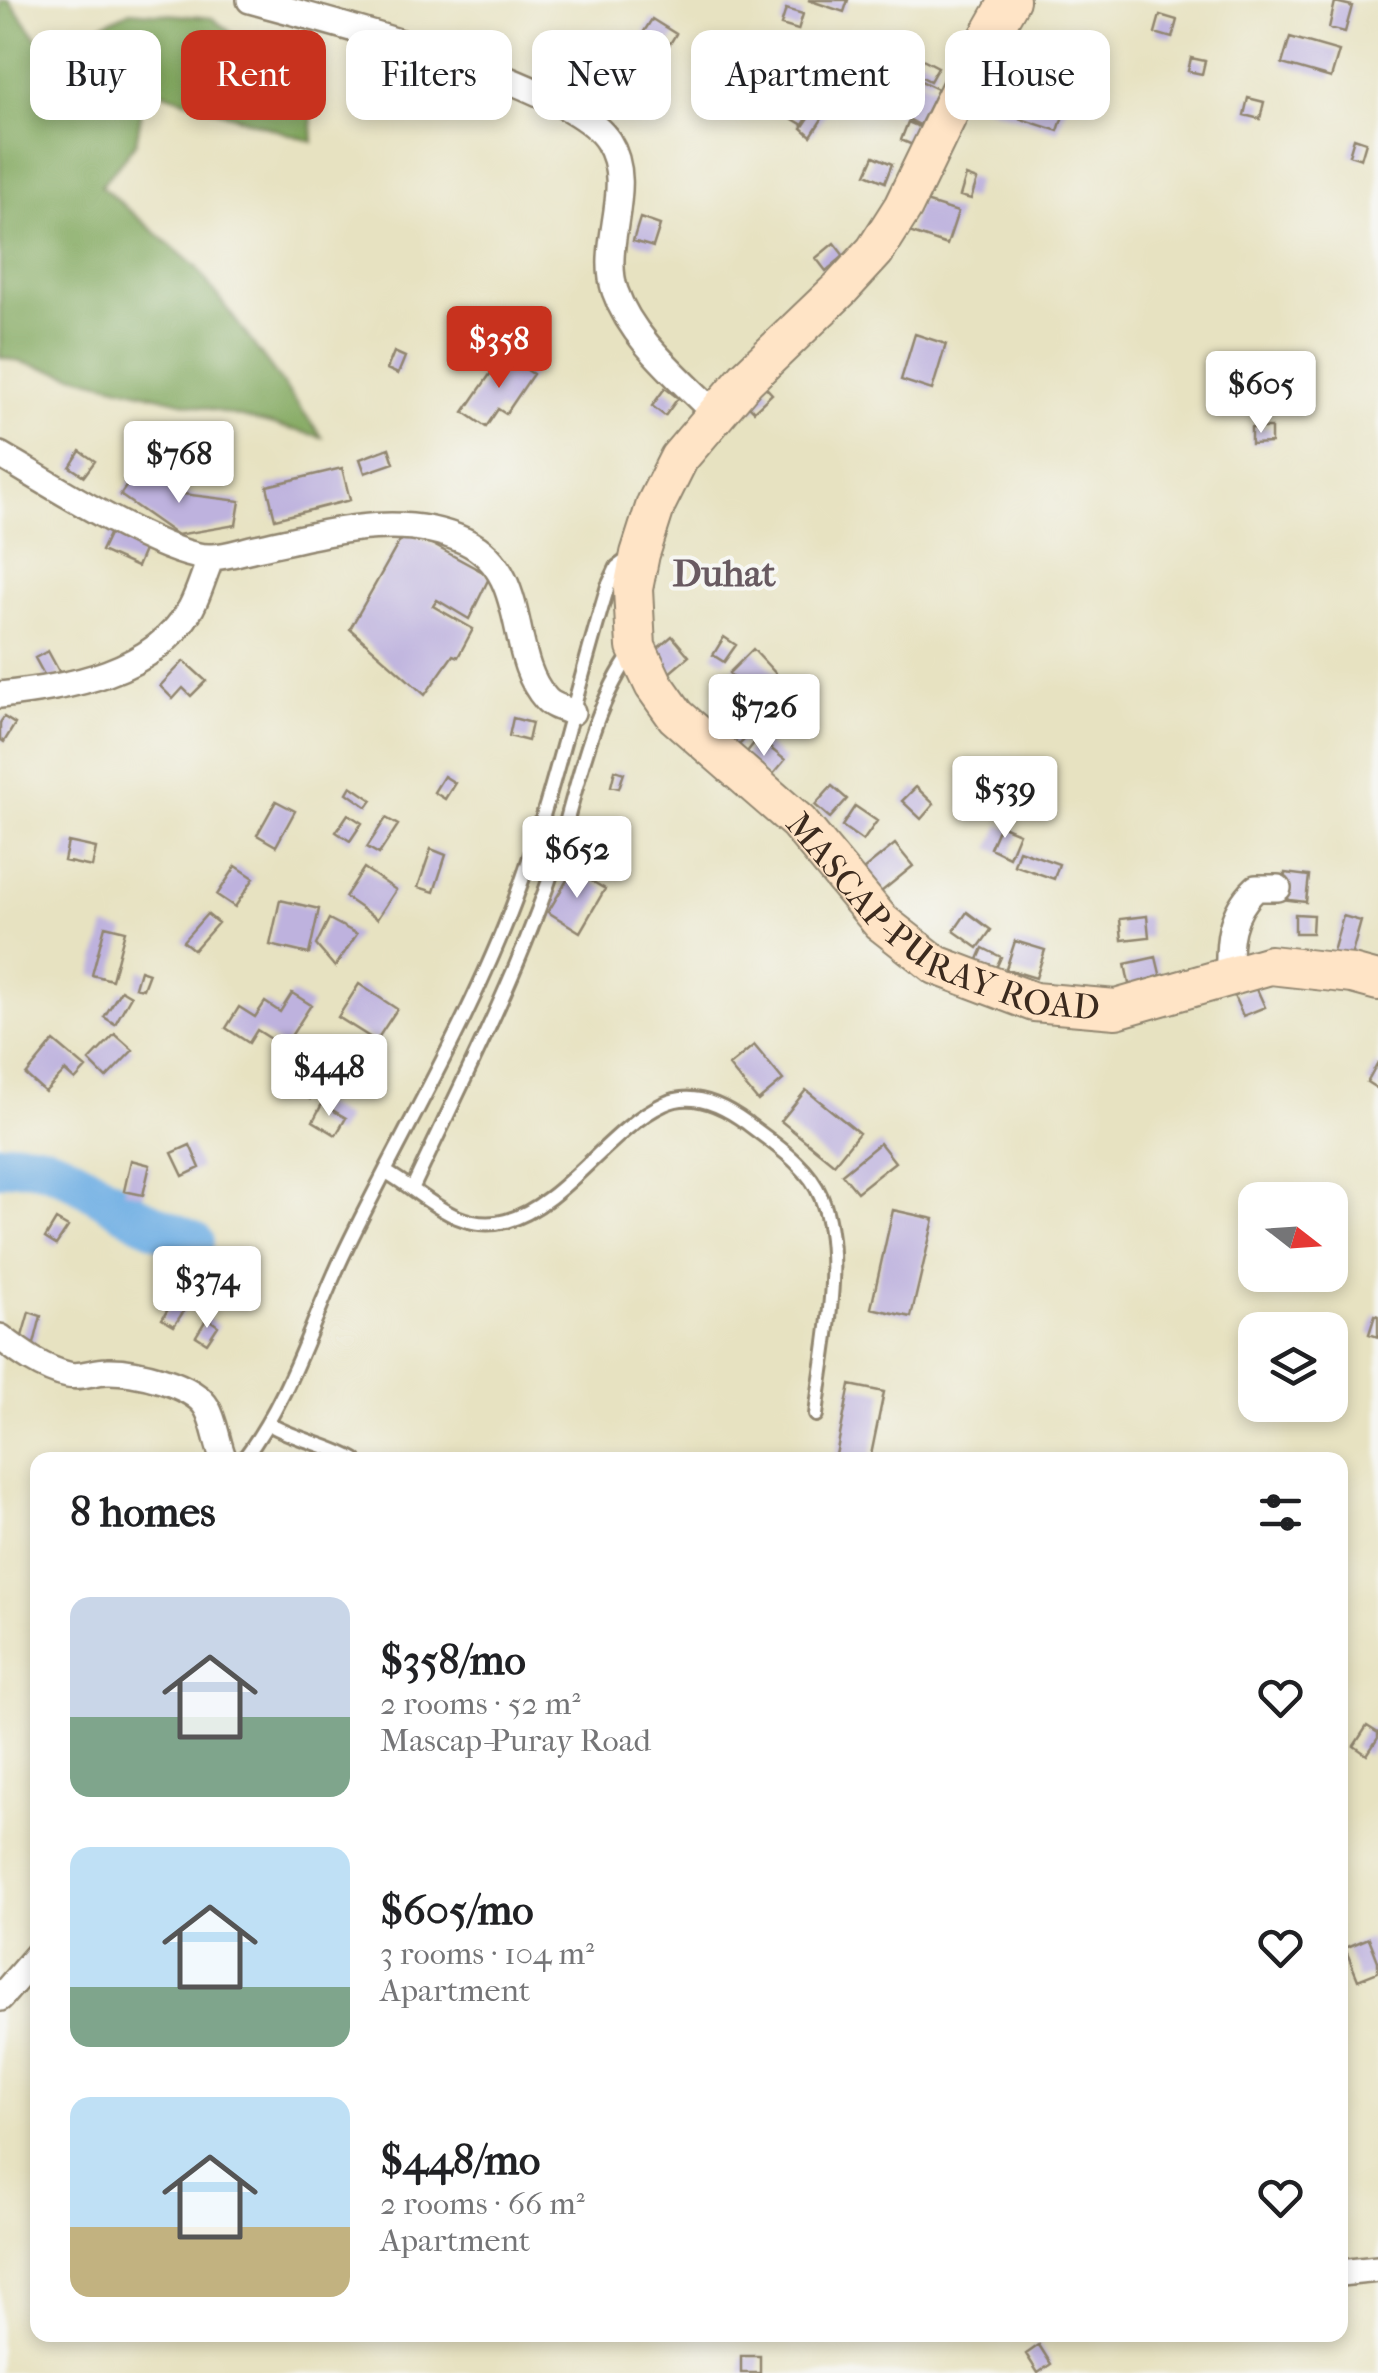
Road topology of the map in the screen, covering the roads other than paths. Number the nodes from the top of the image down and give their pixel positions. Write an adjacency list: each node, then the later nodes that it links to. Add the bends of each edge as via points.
1 (250, 0): 3 (street, via 495,75 588,120 608,141 618,174 614,288 632,327)
2 (1010, 0): 3 (street, MASCAP-PURAY ROAD, via 875,251)
3 (715, 414): 5 (street, MASCAP-PURAY ROAD, via 679,458)
4 (0, 455): 6 (street, via 158,543)
5 (640, 554): 7 (street, MASCAP-PURAY ROAD, via 633,590); 9 (lane, via 617,567 608,586)
6 (211, 558): 8 (street, via 192,607 150,654 121,670); 9 (street, via 401,524 469,542 505,583 546,700)
7 (636, 647): 11 (street, MASCAP-PURAY ROAD, via 676,716 798,822 882,922 936,965 1034,1002 1116,1009); 14 (lane, via 602,708 507,992)
8 (0, 695)
9 (572, 712): 13 (lane, via 514,902)
10 (1278, 888): 11 (street, via 1256,888 1236,911)
11 (1229, 978): 12 (street, MASCAP-PURAY ROAD, via 1270,965)
12 (1378, 981)
13 (386, 1172): 14 (lane); 17 (lane)
14 (413, 1187): 16 (lane, via 461,1220 507,1220 534,1208 666,1102 697,1099 727,1108 798,1163 820,1195 830,1232 831,1285)
15 (0, 1337): 18 (street, via 55,1371 75,1376 108,1370 181,1386 209,1410)
16 (816, 1415)
17 (269, 1424): 19 (lane); 20 (lane)
18 (222, 1452)
19 (250, 1452)
20 (337, 1452)
21 (30, 1963): 22 (street)
22 (0, 1998)
23 (1378, 2269): 24 (street)
24 (1348, 2271)

